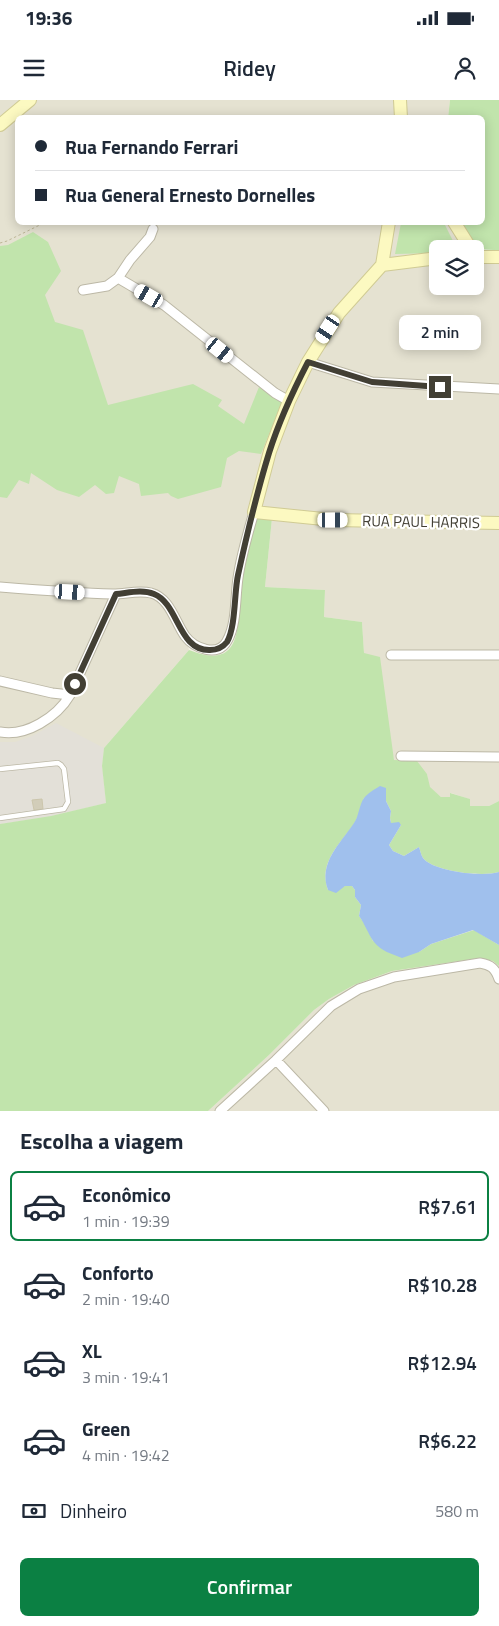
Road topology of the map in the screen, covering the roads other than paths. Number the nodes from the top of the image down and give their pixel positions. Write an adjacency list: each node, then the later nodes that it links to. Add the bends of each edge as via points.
1 (30, 100): 4 (street)
2 (400, 100): 3 (street)
3 (401, 115)
4 (0, 125)
5 (389, 225): 12 (street)
6 (456, 225): 8 (street)
7 (154, 229): 13 (street)
8 (465, 240)
9 (484, 255): 10 (street)
10 (499, 257)
11 (429, 258): 12 (street)
12 (382, 265): 15 (street, via 339,313)
13 (118, 278): 14 (street, via 107,286); 17 (street, via 164,305 275,394)
14 (84, 290)
15 (308, 362): 16 (street, via 372,382); 17 (street)
16 (499, 390)
17 (289, 401): 18 (street, via 269,453)
18 (254, 512): 19 (street, RUA PAUL HARRIS, via 333,520); 21 (street, via 238,576 232,624 227,642 220,648 209,650 192,643 164,600 153,593)
19 (499, 523)
20 (0, 587): 21 (street)
21 (116, 594): 25 (street)
22 (391, 655): 23 (street)
23 (499, 656)
24 (0, 681): 25 (street)
25 (70, 695): 26 (street, via 55,713 35,725 14,733)
26 (0, 732)
27 (401, 756): 28 (street)
28 (499, 757)
29 (0, 769): 30 (lane, via 62,764 68,802 64,809)
30 (0, 818)
31 (499, 979): 32 (street, via 490,965 480,964 394,977 359,988 331,1006)
32 (276, 1060): 33 (street); 34 (street)
33 (220, 1111)
34 (324, 1111)

